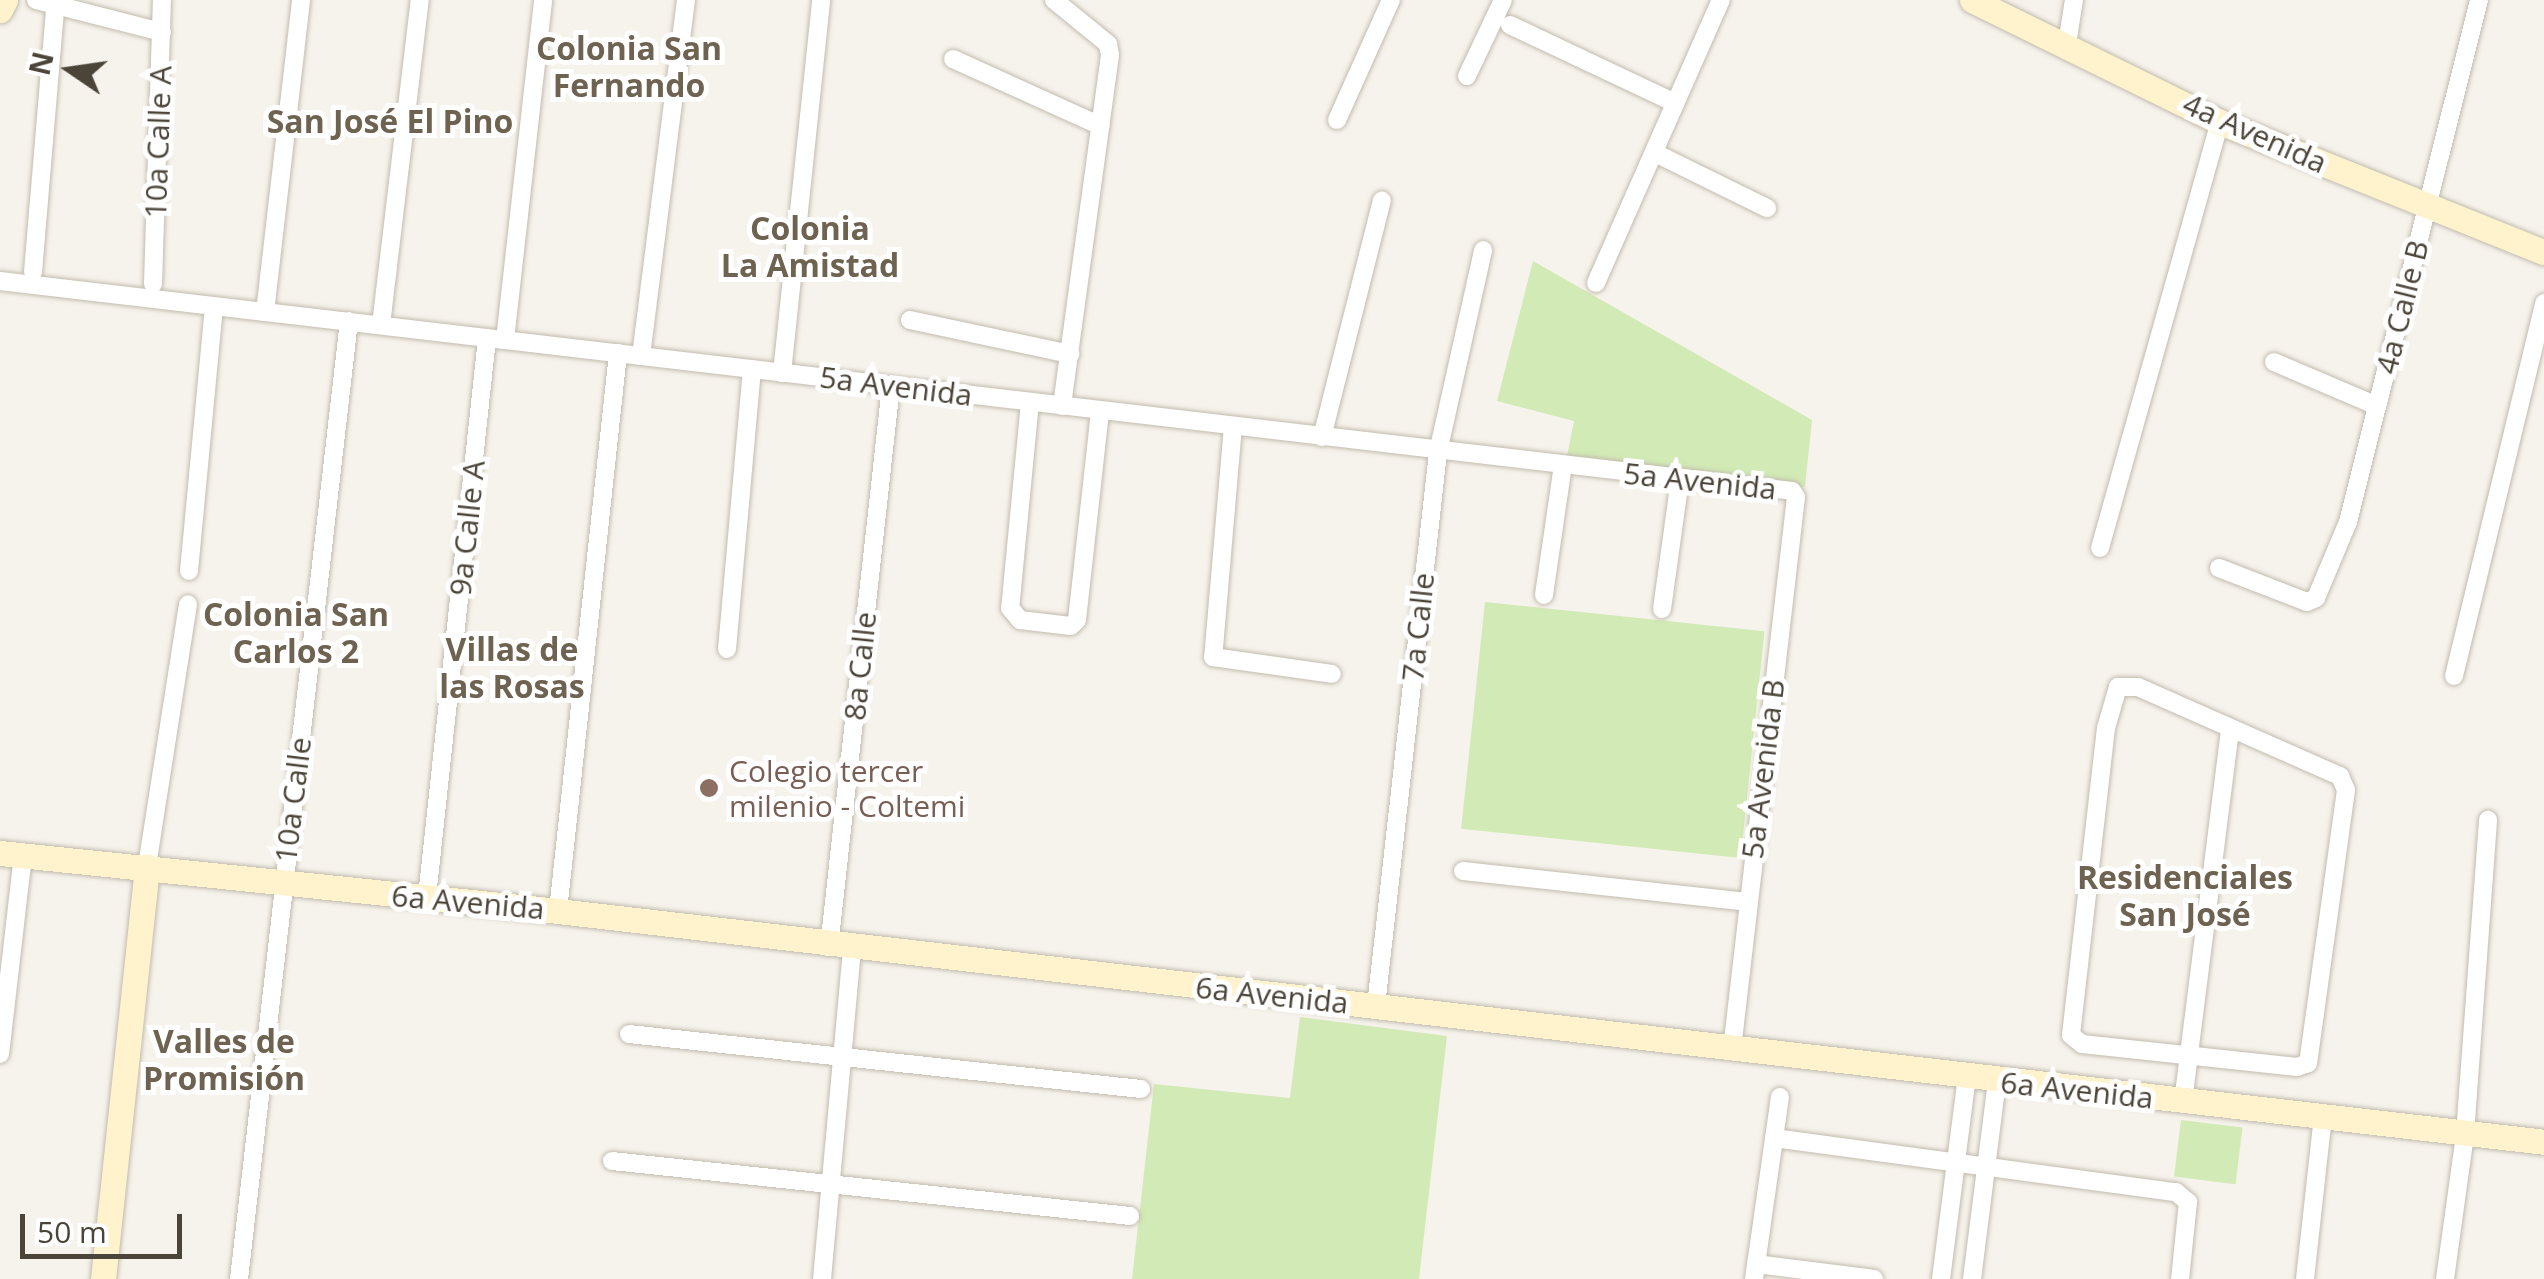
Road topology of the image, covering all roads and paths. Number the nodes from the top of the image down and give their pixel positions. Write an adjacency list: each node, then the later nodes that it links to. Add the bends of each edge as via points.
1 (36, 0): 15 (street)
2 (162, 0): 17 (street, 10a Calle A)
3 (302, 0): 37 (street)
4 (420, 0): 40 (street)
5 (544, 0): 41 (street, 9a Calle A)
6 (686, 0): 44 (street)
7 (821, 0): 47 (street)
8 (1054, 0): 24 (street, via 1108,44)
9 (1392, 0): 22 (street)
10 (1503, 0): 20 (street)
11 (1972, 0): 18 (street, 4a Avenida)
12 (2074, 0): 18 (street)
13 (2479, 0): 28 (street, 4a Calle B)
14 (1715, 2): 21 (street)
15 (55, 8): 17 (street); 31 (street)
16 (1510, 25): 21 (street)
17 (162, 32): 34 (street, 10a Calle A)
18 (2068, 44): 23 (street, 4a Avenida)
19 (953, 59): 24 (street)
20 (1467, 76)
21 (1675, 104): 25 (street)
22 (1337, 120)
23 (2220, 122): 28 (street, 4a Avenida); 59 (street)
24 (1101, 126): 43 (street)
25 (1654, 153): 27 (street); 33 (street)
26 (1382, 200): 54 (street)
27 (1767, 208)
28 (2427, 208): 30 (street, 4a Avenida); 51 (street, 4a Calle B)
29 (1483, 250): 55 (street, 7a Calle)
30 (2544, 252)
31 (33, 272)
32 (0, 281): 36 (street, 5a Avenida)
33 (1596, 283)
34 (153, 284)
35 (2544, 303): 67 (street)
36 (214, 306): 37 (street, 5a Avenida); 61 (street)
37 (265, 312): 39 (street, 5a Avenida)
38 (910, 320): 43 (street)
39 (349, 322): 40 (street, 5a Avenida); 73 (street, 10a Calle)
40 (381, 325): 41 (street, 5a Avenida)
41 (496, 339): 42 (street, 5a Avenida); 74 (street, 9a Calle A)
42 (618, 353): 44 (street, 5a Avenida); 76 (street)
43 (1070, 354): 50 (street)
44 (641, 356): 46 (street, 5a Avenida)
45 (2274, 362): 51 (street)
46 (752, 369): 47 (street, 5a Avenida); 65 (street)
47 (782, 373): 48 (street, 5a Avenida)
48 (891, 386): 49 (street, 5a Avenida); 77 (street, 8a Calle)
49 (1030, 402): 50 (street, 5a Avenida); 52 (street, via 1010,608 1020,620 1071,626 1077,620)
50 (1062, 406): 52 (street, 5a Avenida)
51 (2377, 406): 60 (street, 4a Calle B, via 2348,522 2316,598 2307,602)
52 (1100, 410): 53 (street, 5a Avenida)
53 (1234, 426): 54 (street, 5a Avenida); 66 (street, via 1213,657)
54 (1322, 436): 55 (street, 5a Avenida)
55 (1438, 452): 56 (street, 5a Avenida); 78 (street, 7a Calle)
56 (1563, 465): 57 (street, 5a Avenida); 62 (street)
57 (1680, 478): 58 (street, 5a Avenida); 64 (street)
58 (1792, 491): 75 (street, 5a Avenida B)
59 (2100, 548)
60 (2219, 568)
61 (189, 571)
62 (1544, 594)
63 (188, 604): 71 (street)
64 (1662, 609)
65 (727, 648)
66 (1332, 674)
67 (2454, 676)
68 (2230, 729): 82 (street); 82 (street, via 2340,776 2346,790 2308,1062); 82 (street, via 2138,688 2118,687 2111,696 2070,1024 2082,1044)
69 (2488, 820): 90 (street)
70 (12, 854): 71 (street, 6a Avenida); 81 (street)
71 (146, 866): 73 (street, 6a Avenida); 99 (street)
72 (1463, 872): 75 (street)
73 (284, 881): 74 (street, 6a Avenida); 100 (street, 10a Calle)
74 (427, 897): 76 (street, 6a Avenida)
75 (1746, 902): 80 (street, 5a Avenida B)
76 (558, 911): 77 (street, 6a Avenida)
77 (841, 948): 78 (street, 6a Avenida); 83 (street, 8a Calle)
78 (1376, 1006): 80 (street, 6a Avenida)
79 (629, 1034): 83 (street)
80 (1732, 1049): 84 (street, 6a Avenida)
81 (0, 1054)
82 (2189, 1056): 88 (street)
83 (846, 1057): 86 (street); 96 (street, 8a Calle)
84 (1967, 1077): 85 (street, 6a Avenida); 94 (street)
85 (1997, 1081): 88 (street, 6a Avenida); 95 (street)
86 (1141, 1088)
87 (1780, 1097): 91 (street)
88 (2183, 1102): 89 (street, 6a Avenida)
89 (2323, 1115): 90 (street, 6a Avenida); 106 (street)
90 (2465, 1134): 92 (street, 6a Avenida); 107 (street)
91 (1774, 1138): 94 (street); 98 (street)
92 (2544, 1142)
93 (612, 1161): 96 (street)
94 (1956, 1161): 95 (street); 103 (street)
95 (1987, 1166): 104 (street); 105 (street, via 2176,1192 2188,1202)
96 (832, 1184): 97 (street); 101 (street, 8a Calle)
97 (1130, 1216)
98 (1755, 1272): 102 (street)
99 (103, 1279)
100 (239, 1279)
101 (822, 1279)
102 (1874, 1279)
103 (1941, 1279)
104 (1972, 1279)
105 (2180, 1279)
106 (2305, 1279)
107 (2446, 1279)

